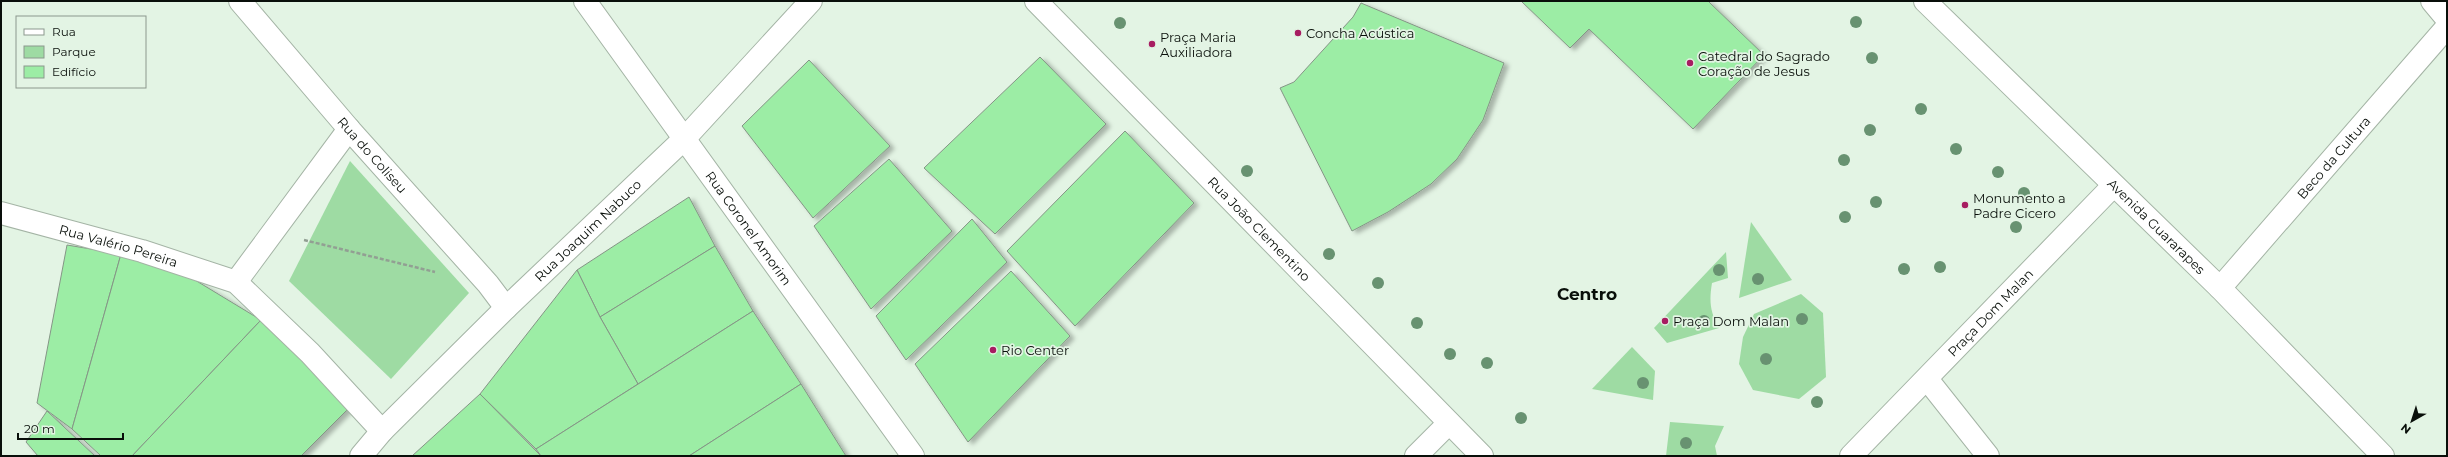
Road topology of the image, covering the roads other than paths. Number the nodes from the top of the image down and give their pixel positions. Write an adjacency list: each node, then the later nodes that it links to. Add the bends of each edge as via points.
1 (240, 1): 7 (street, Rua do Coliseu)
2 (585, 1): 8 (street, Rua Coronel Amorim)
3 (811, 1): 8 (street, Rua Joaquim Nabuco)
4 (1036, 1): 15 (street, Rua João Clementino)
5 (1925, 1): 9 (street, Avenida Guararapes)
6 (2443, 13): 12 (street, Beco da Cultura)
7 (349, 129): 11 (street); 13 (street, Rua do Coliseu, via 488,284)
8 (685, 138): 13 (street, Rua Joaquim Nabuco); 18 (street, Rua Coronel Amorim)
9 (2114, 186): 12 (street, Avenida Guararapes); 14 (street, Praça Dom Malan)
10 (1, 213): 11 (street, Rua Valério Pereira, via 142,250)
11 (236, 282): 16 (street, Rua Valério Pereira, via 310,353)
12 (2220, 288): 23 (street, Avenida Guararapes)
13 (506, 308): 16 (street, Rua Joaquim Nabuco)
14 (1927, 379): 21 (street, Praça Dom Malan); 22 (street)
15 (1449, 423): 19 (street); 20 (street, Rua João Clementino)
16 (382, 430): 17 (street, Rua Joaquim Nabuco)
17 (361, 456)
18 (913, 456)
19 (1416, 456)
20 (1482, 456)
21 (1851, 456)
22 (1988, 456)
23 (2383, 456)

